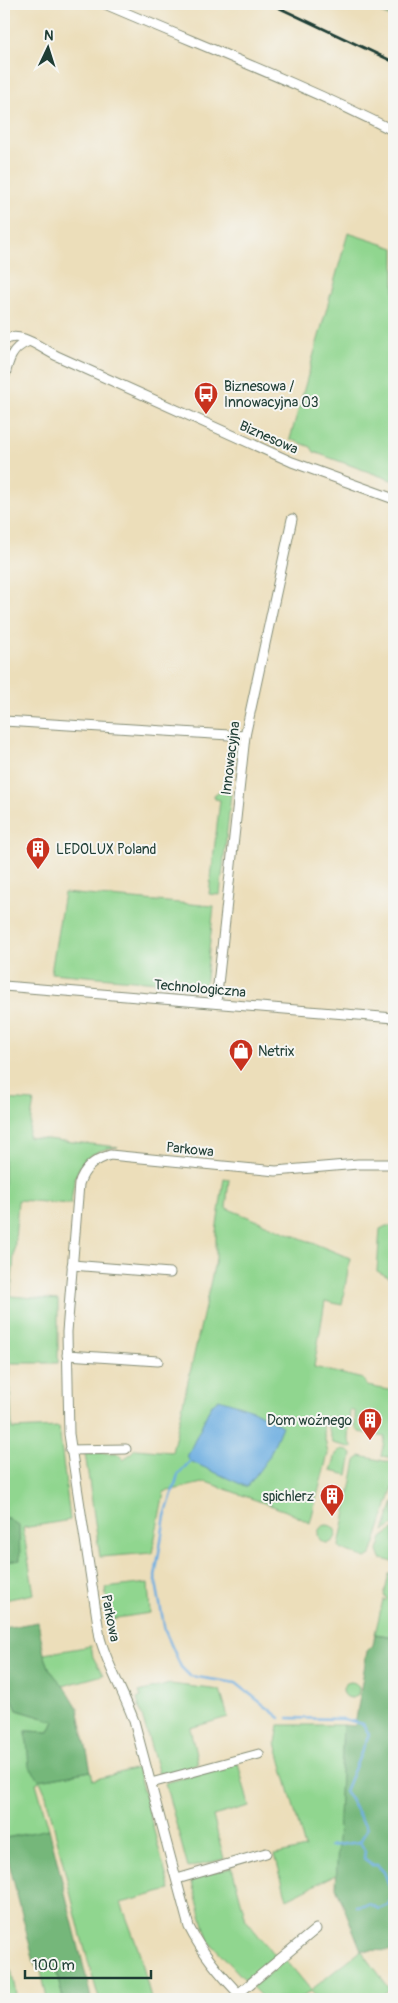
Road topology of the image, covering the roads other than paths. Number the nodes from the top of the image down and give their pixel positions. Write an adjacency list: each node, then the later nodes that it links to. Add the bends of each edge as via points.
1 (105, 4): 2 (street, via 216,48)
2 (394, 131)
3 (4, 341): 4 (street, Biznesowa, via 15,335)
4 (27, 342): 5 (street, via 10,356); 6 (street, Biznesowa, via 278,457)
5 (4, 379)
6 (394, 499)
7 (292, 519): 9 (street, Innowacyjna)
8 (4, 721): 9 (street)
9 (245, 736): 11 (street, Innowacyjna)
10 (4, 986): 11 (street, Technologiczna)
11 (216, 1004): 12 (street, Technologiczna)
12 (394, 1018)
13 (394, 1164): 14 (street, Parkowa, via 276,1171 110,1155 99,1158 81,1176)
14 (72, 1265): 15 (street); 16 (street, Parkowa)
15 (170, 1273)
16 (67, 1355): 17 (street); 19 (street, Parkowa)
17 (158, 1361)
18 (126, 1449): 19 (street)
19 (70, 1450): 21 (street, Parkowa, via 100,1638 126,1700)
20 (259, 1754): 21 (street)
21 (151, 1783): 23 (street, Parkowa)
22 (266, 1853): 23 (street)
23 (177, 1878): 25 (street, Parkowa, via 189,1927 199,1948)
24 (316, 1928): 25 (street, Parkowa)
25 (241, 1996)

